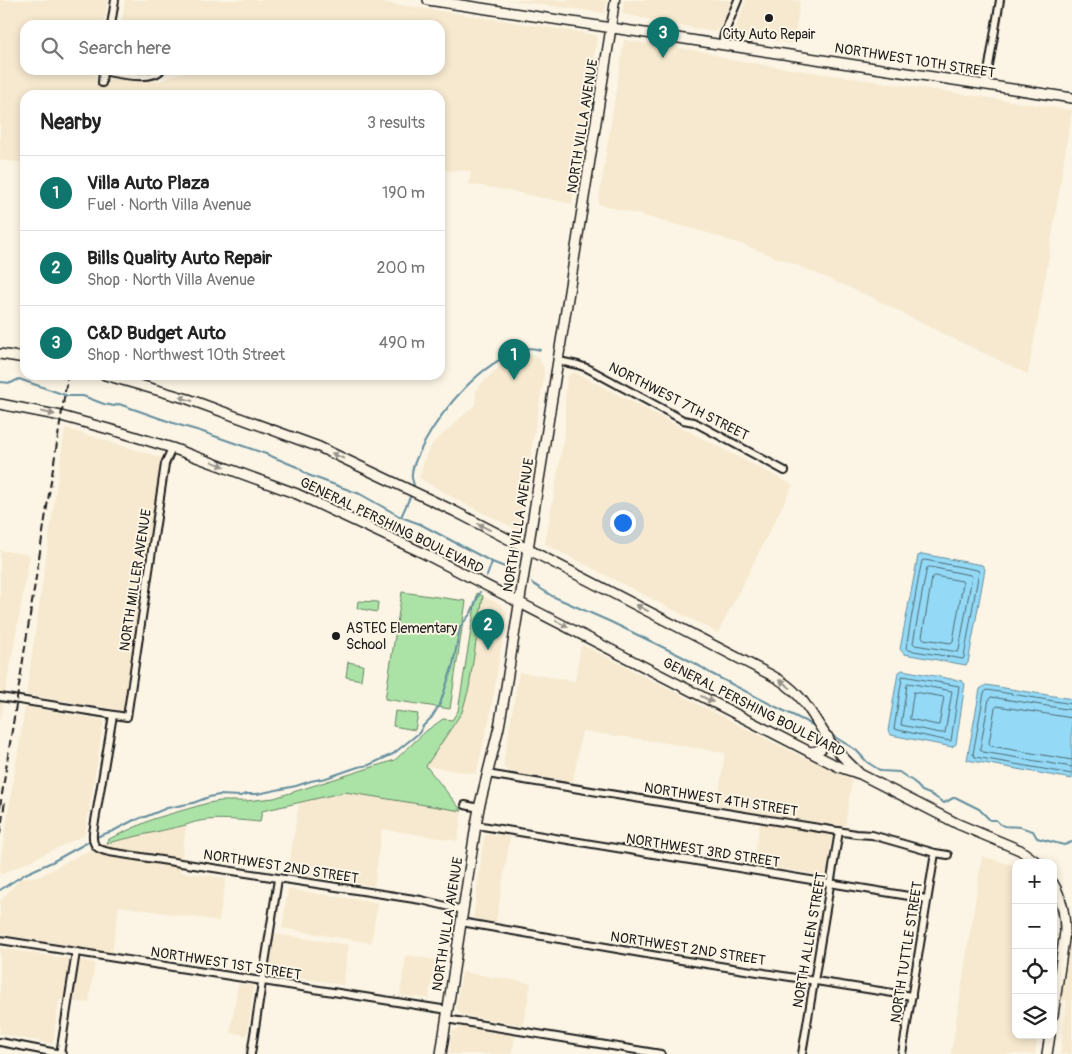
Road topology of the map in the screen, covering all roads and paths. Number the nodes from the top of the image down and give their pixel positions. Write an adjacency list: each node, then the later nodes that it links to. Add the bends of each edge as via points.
1 (115, 0): 6 (street)
2 (428, 0): 7 (main road, NORTHWEST 10TH STREET)
3 (615, 0): 7 (street, NORTH VILLA AVENUE)
4 (738, 0): 8 (street)
5 (1000, 0): 13 (street)
6 (112, 20)
7 (611, 28): 8 (main road, NORTHWEST 10TH STREET); 17 (main road, NORTH VILLA AVENUE)
8 (722, 44): 13 (main road, NORTHWEST 10TH STREET)
9 (103, 75): 12 (street)
10 (129, 75): 11 (street)
11 (151, 75)
12 (102, 83)
13 (986, 84): 14 (main road, NORTHWEST 10TH STREET)
14 (1072, 98)
15 (0, 354): 16 (main road)
16 (20, 357)
17 (558, 361): 21 (street, NORTHWEST 7TH STREET, via 588,368); 22 (main road, NORTH VILLA AVENUE)
18 (123, 380): 22 (main road, GENERAL PERSHING BOULEVARD, one-way to 18, via 319,448 188,399)
19 (0, 404): 20 (main road, GENERAL PERSHING BOULEVARD, one-way to 20, via 61,416)
20 (172, 448): 23 (main road, GENERAL PERSHING BOULEVARD, one-way to 23, via 297,494); 25 (street, NORTH MILLER AVENUE, via 165,464 127,717)
21 (785, 471)
22 (528, 549): 23 (main road, NORTH VILLA AVENUE); 26 (main road, GENERAL PERSHING BOULEVARD, one-way to 22, via 799,695 782,680)
23 (519, 602): 27 (main road, GENERAL PERSHING BOULEVARD, one-way to 27); 28 (main road, NORTH VILLA AVENUE, via 499,727)
24 (0, 697): 25 (street)
25 (113, 715): 37 (street, NORTHWEST 2ND STREET, via 93,833 98,849)
26 (828, 737): 27 (main road, via 822,749); 29 (main road, GENERAL PERSHING BOULEVARD)
27 (810, 752): 29 (main road, GENERAL PERSHING BOULEVARD)
28 (487, 774): 31 (main road, NORTH VILLA AVENUE); 33 (street, NORTHWEST 4TH STREET)
29 (860, 774): 36 (main road, GENERAL PERSHING BOULEVARD, via 958,824 1020,850)
30 (465, 805): 31 (street)
31 (479, 808): 32 (main road, NORTH VILLA AVENUE)
32 (476, 825): 38 (street, NORTHWEST 3RD STREET); 41 (main road, NORTH VILLA AVENUE)
33 (839, 830): 34 (street, NORTHWEST 4TH STREET, via 872,834); 38 (street, NORTH ALLEN STREET)
34 (935, 853): 35 (street, NORTHWEST 4TH STREET); 40 (street, NORTH TUTTLE STREET)
35 (948, 855)
36 (1032, 859)
37 (278, 879): 41 (street, NORTHWEST 2ND STREET, via 421,900); 46 (street)
38 (831, 884): 40 (street, NORTHWEST 3RD STREET); 45 (street, NORTH ALLEN STREET)
39 (1057, 892): 47 (main road, via 1066,932)
40 (927, 899): 48 (street, NORTH TUTTLE STREET)
41 (463, 910): 42 (main road, NORTH VILLA AVENUE)
42 (461, 922): 45 (street, NORTHWEST 2ND STREET); 49 (main road, NORTH VILLA AVENUE)
43 (0, 940): 44 (street, NORTHWEST 1ST STREET)
44 (76, 952): 46 (street, NORTHWEST 1ST STREET); 52 (street)
45 (814, 980): 48 (street, NORTHWEST 2ND STREET); 56 (street, NORTH ALLEN STREET)
46 (262, 981): 49 (street, NORTHWEST 1ST STREET); 53 (street)
47 (1056, 994)
48 (912, 996): 57 (street, NORTH TUTTLE STREET)
49 (447, 1015): 54 (main road, NORTH VILLA AVENUE); 55 (street, NORTHWEST 1ST STREET)
50 (1049, 1039): 58 (main road)
51 (0, 1042): 52 (street)
52 (60, 1054)
53 (251, 1054)
54 (441, 1054)
55 (660, 1054)
56 (802, 1054)
57 (902, 1054)
58 (1047, 1054)

